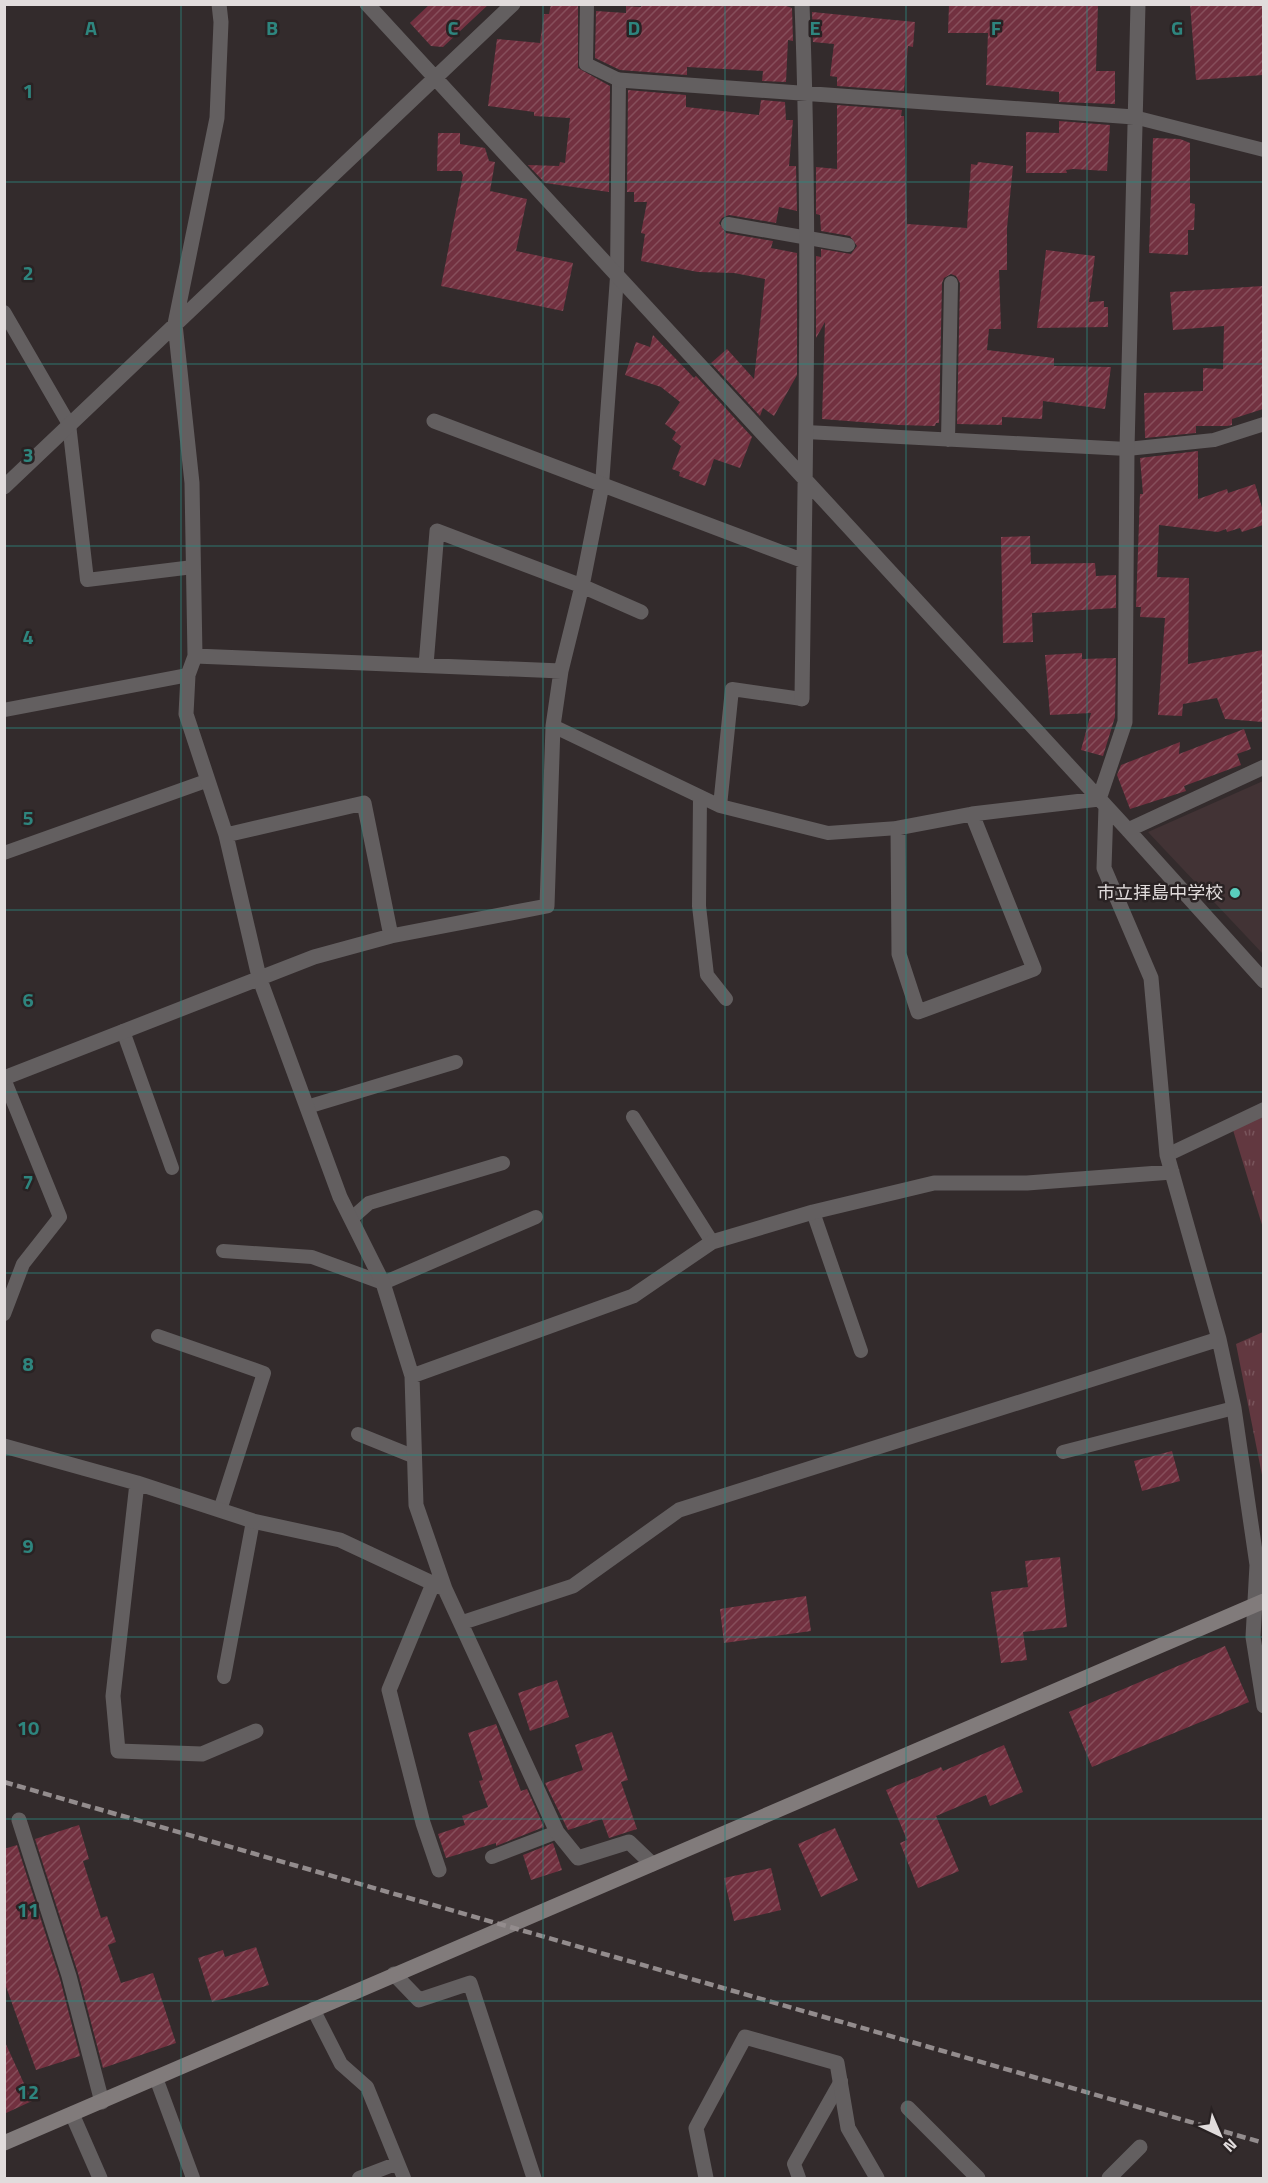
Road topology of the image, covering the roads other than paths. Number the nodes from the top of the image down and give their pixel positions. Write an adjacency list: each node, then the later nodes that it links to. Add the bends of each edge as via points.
1 (219, 4): 18 (street, via 217,118)
2 (367, 4): 7 (street)
3 (513, 4): 7 (street)
4 (587, 4): 8 (lane, via 586,64)
5 (802, 4): 9 (street)
6 (1138, 4): 10 (street)
7 (436, 79): 15 (street); 18 (street)
8 (619, 80): 9 (street); 15 (lane)
9 (805, 93): 10 (street); 13 (street)
10 (1134, 117): 11 (lane); 24 (street)
11 (1263, 150)
12 (728, 224): 13 (lane)
13 (806, 237): 14 (lane); 22 (street)
14 (848, 245)
15 (617, 278): 25 (street); 26 (lane)
16 (951, 283): 23 (lane)
17 (4, 312): 20 (lane)
18 (175, 324): 20 (street); 29 (street, via 192,483)
19 (434, 421): 26 (street)
20 (69, 424): 27 (street); 29 (lane, via 87,580)
21 (1263, 424): 24 (lane, via 1214,440)
22 (806, 432): 23 (lane); 25 (street)
23 (948, 440): 24 (lane)
24 (1126, 449): 42 (street, via 1125,722)
25 (806, 482): 28 (street); 42 (street)
26 (602, 485): 28 (street); 30 (street)
27 (4, 487)
28 (804, 561): 36 (street)
29 (193, 567): 32 (street)
30 (582, 586): 31 (street); 33 (street, via 437,531); 34 (street)
31 (641, 612)
32 (195, 656): 33 (street); 35 (street)
33 (426, 665): 34 (street)
34 (561, 671): 38 (street)
35 (188, 675): 37 (lane); 40 (street, via 186,714)
36 (802, 699): 43 (lane, via 732,689)
37 (4, 710)
38 (553, 726): 41 (lane); 49 (street, via 547,906)
39 (1263, 767): 46 (street)
40 (206, 780): 47 (street); 48 (lane)
41 (700, 797): 43 (lane); 52 (lane, via 699,906 707,975)
42 (1103, 803): 44 (street); 46 (street); 59 (street, via 1104,868 1151,978)
43 (720, 806): 45 (lane, via 828,833)
44 (972, 814): 45 (street); 45 (street, via 1034,969 918,1012 899,954)
45 (898, 828)
46 (1128, 830): 51 (street)
47 (226, 835): 49 (street, via 364,803); 50 (street)
48 (4, 853)
49 (391, 936): 50 (street)
50 (259, 977): 53 (street); 56 (street)
51 (1263, 981)
52 (726, 999)
53 (123, 1031): 55 (street); 61 (lane)
54 (456, 1062): 56 (lane)
55 (4, 1078): 69 (lane, via 60,1217 23,1264)
56 (307, 1107): 65 (street, via 340,1197)
57 (1263, 1109): 59 (lane)
58 (633, 1117): 66 (lane)
59 (1167, 1155): 62 (street)
60 (503, 1163): 65 (lane, via 369,1203)
61 (172, 1168)
62 (1172, 1172): 63 (street, via 1026,1183 934,1183); 71 (street)
63 (813, 1212): 66 (street); 72 (lane)
64 (536, 1217): 68 (lane)
65 (352, 1218): 68 (street)
66 (712, 1242): 73 (street, via 633,1296)
67 (223, 1251): 68 (lane, via 312,1257)
68 (383, 1283): 73 (street)
69 (4, 1314)
70 (158, 1336): 80 (lane, via 264,1373)
71 (1219, 1339): 74 (street); 84 (street, via 679,1510 573,1586)
72 (861, 1351)
73 (412, 1376): 78 (street)
74 (1234, 1408): 77 (lane); 83 (street)
75 (358, 1434): 78 (lane)
76 (4, 1446): 79 (street)
77 (1063, 1452)
78 (415, 1456): 82 (street, via 416,1505)
79 (137, 1483): 80 (street); 87 (street, via 113,1696 118,1751 202,1754)
80 (220, 1510): 81 (street)
81 (253, 1521): 82 (street, via 340,1540); 85 (lane)
82 (439, 1586): 84 (street); 92 (street, via 389,1690)
83 (1259, 1603): 86 (street, via 1253,1637); 91 (street)
84 (461, 1623): 89 (street)
85 (224, 1677)
86 (1263, 1706)
87 (256, 1731)
88 (19, 1820): 97 (street, via 69,1976)
89 (557, 1832): 90 (lane); 91 (street, via 578,1858 628,1842)
90 (492, 1857)
91 (652, 1864): 93 (street)
92 (439, 1870)
93 (394, 1974): 94 (street); 107 (street, via 419,2000 470,1983)
94 (313, 2010): 95 (street); 102 (lane, via 341,2064 367,2087)
95 (156, 2078): 97 (street); 104 (lane)
96 (841, 2080): 108 (street, via 837,2063 745,2037 696,2128); 109 (lane, via 794,2164); 110 (street, via 848,2128)
97 (102, 2102): 99 (street)
98 (908, 2108): 111 (street)
99 (72, 2114): 100 (street); 103 (street)
100 (4, 2143)
101 (1140, 2148): 112 (street)
102 (398, 2163): 105 (lane); 106 (lane)
103 (100, 2178)
104 (193, 2178)
105 (358, 2178)
106 (404, 2178)
107 (534, 2178)
108 (706, 2178)
109 (799, 2178)
110 (877, 2178)
111 (978, 2178)
112 (1109, 2178)

